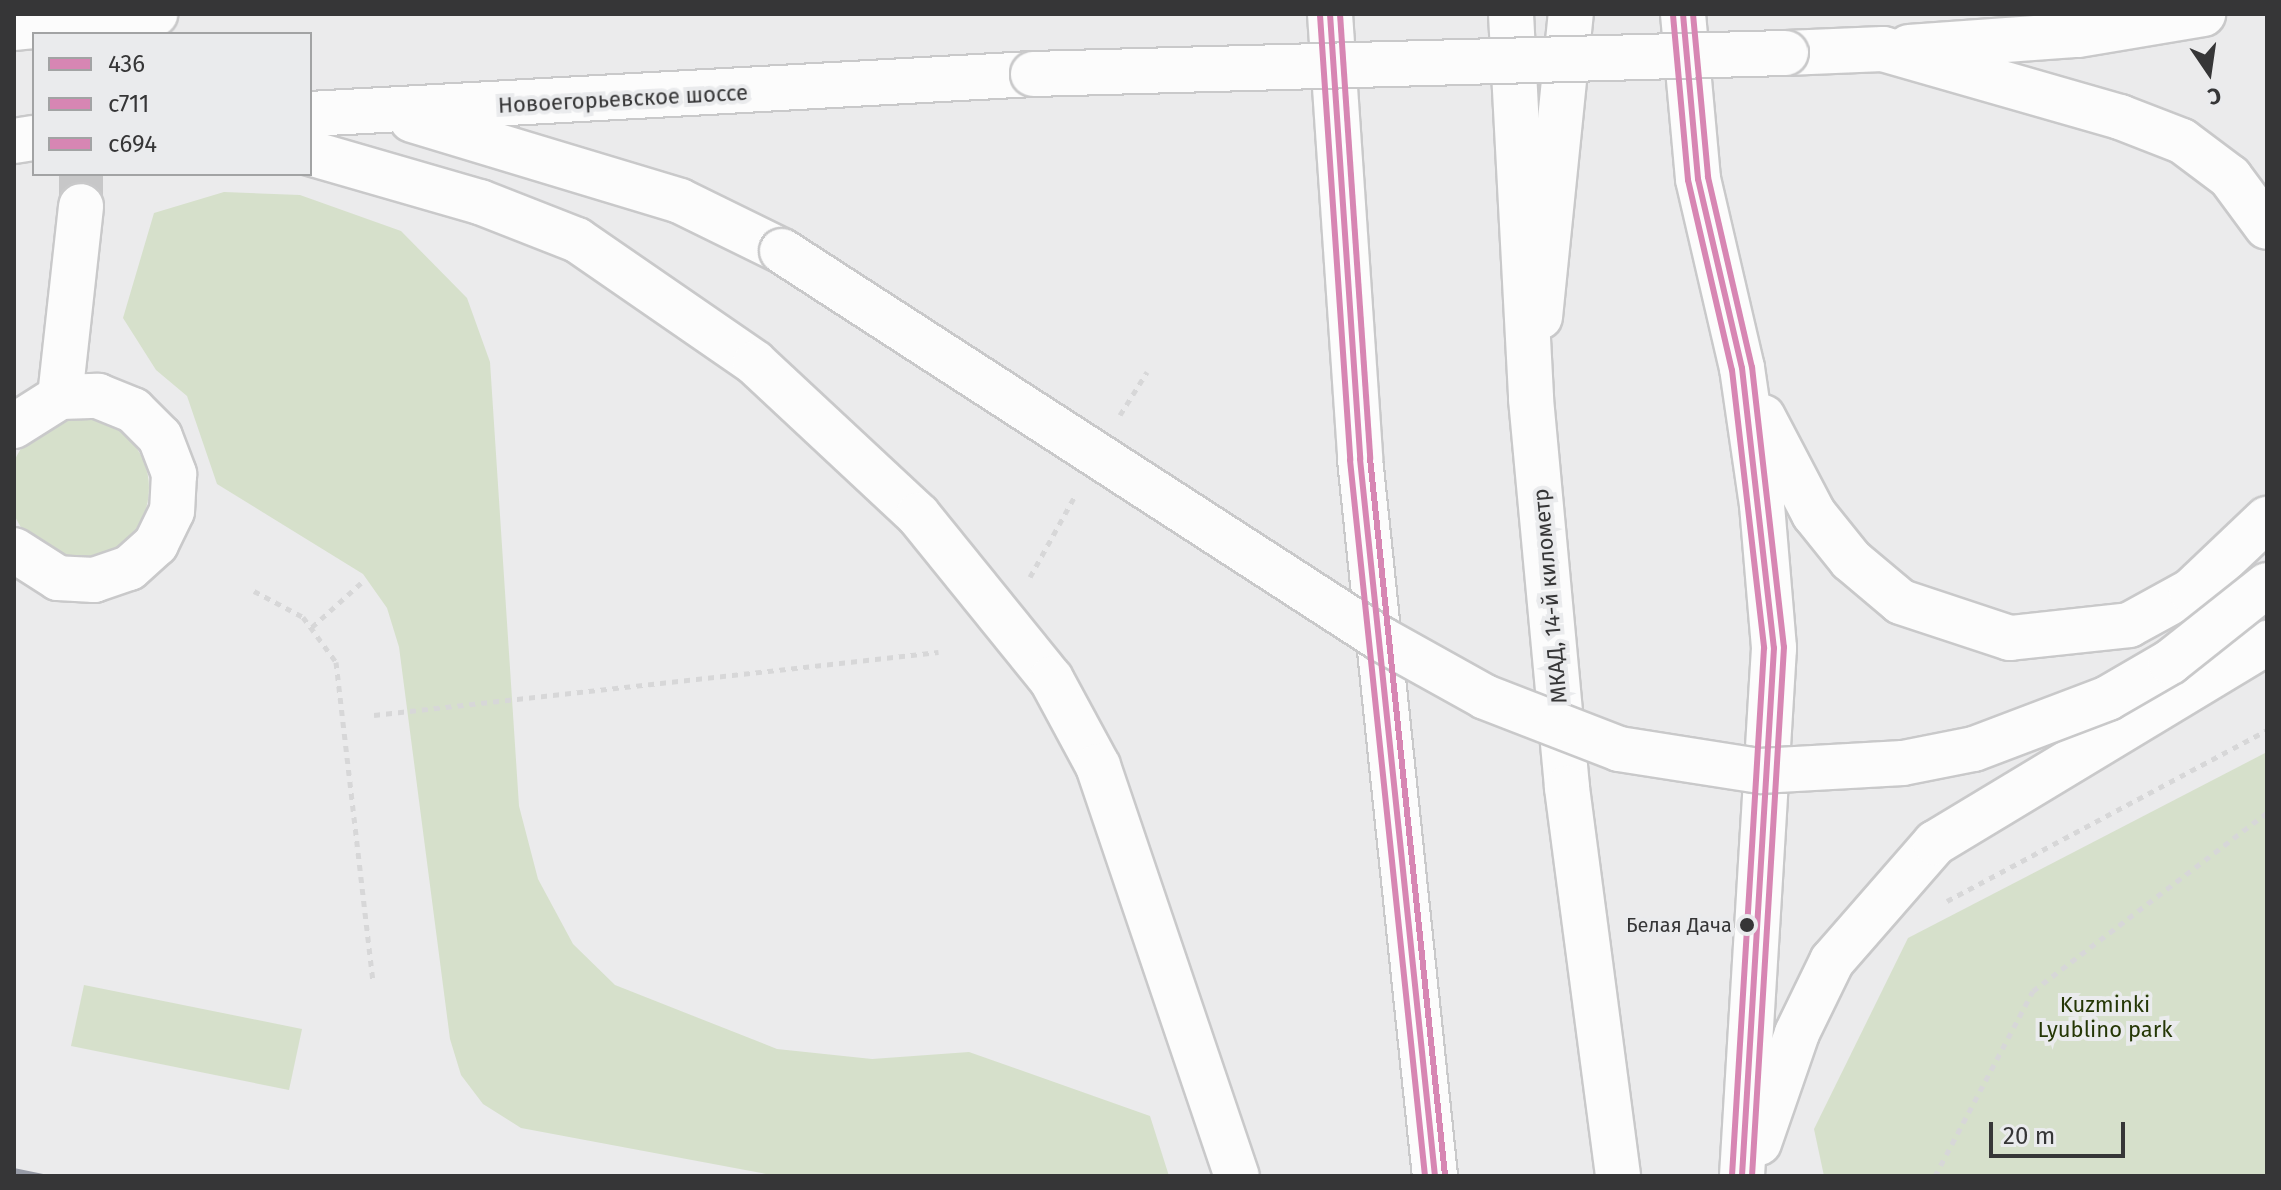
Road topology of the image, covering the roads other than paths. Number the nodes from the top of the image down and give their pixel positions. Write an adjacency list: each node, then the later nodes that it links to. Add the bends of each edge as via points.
1 (155, 14): 7 (main road)
2 (1330, 14): 23 (main road, via 1360,459)
3 (1511, 14): 16 (main road, МКАД, 14-й километр)
4 (1571, 14): 16 (main road)
5 (1683, 14): 14 (main road, via 1698,179)
6 (2203, 14): 8 (main road, Новоегорьевское шоссе, via 2093,33)
7 (14, 28)
8 (1883, 49): 9 (main road, Новоегорьевское шоссе, bridge, via 935,78); 13 (main road, via 2182,141 2230,177)
9 (383, 111): 10 (main road, Новоегорьевское шоссе); 20 (main road, bridge, via 680,201 782,251 1381,639 1485,697 1619,749 1760,771 1903,763 1974,749 2108,698 2170,662)
10 (312, 114)
11 (312, 154): 22 (main road, via 480,202 577,240 755,363 918,515 1051,679 1098,766)
12 (81, 206): 15 (main road)
13 (2267, 227)
14 (1742, 368): 18 (main road, via 1814,514 1851,560 1901,602 1948,623 2010,638 2129,625 2191,591); 25 (main road, via 1774,648)
15 (60, 397): 17 (main road); 19 (main road, via 98,396 133,410 160,437 174,474 172,511 156,544 129,568 94,580 58,578)
16 (1531, 399): 24 (main road, МКАД, 14-й километр, via 1569,802)
17 (14, 426)
18 (2267, 519)
19 (14, 550)
20 (2267, 585)
21 (2267, 643): 26 (main road, via 1935,843 1832,961 1781,1074)
22 (1237, 1176)
23 (1435, 1176)
24 (1618, 1176)
25 (1742, 1176)
26 (1749, 1176)

